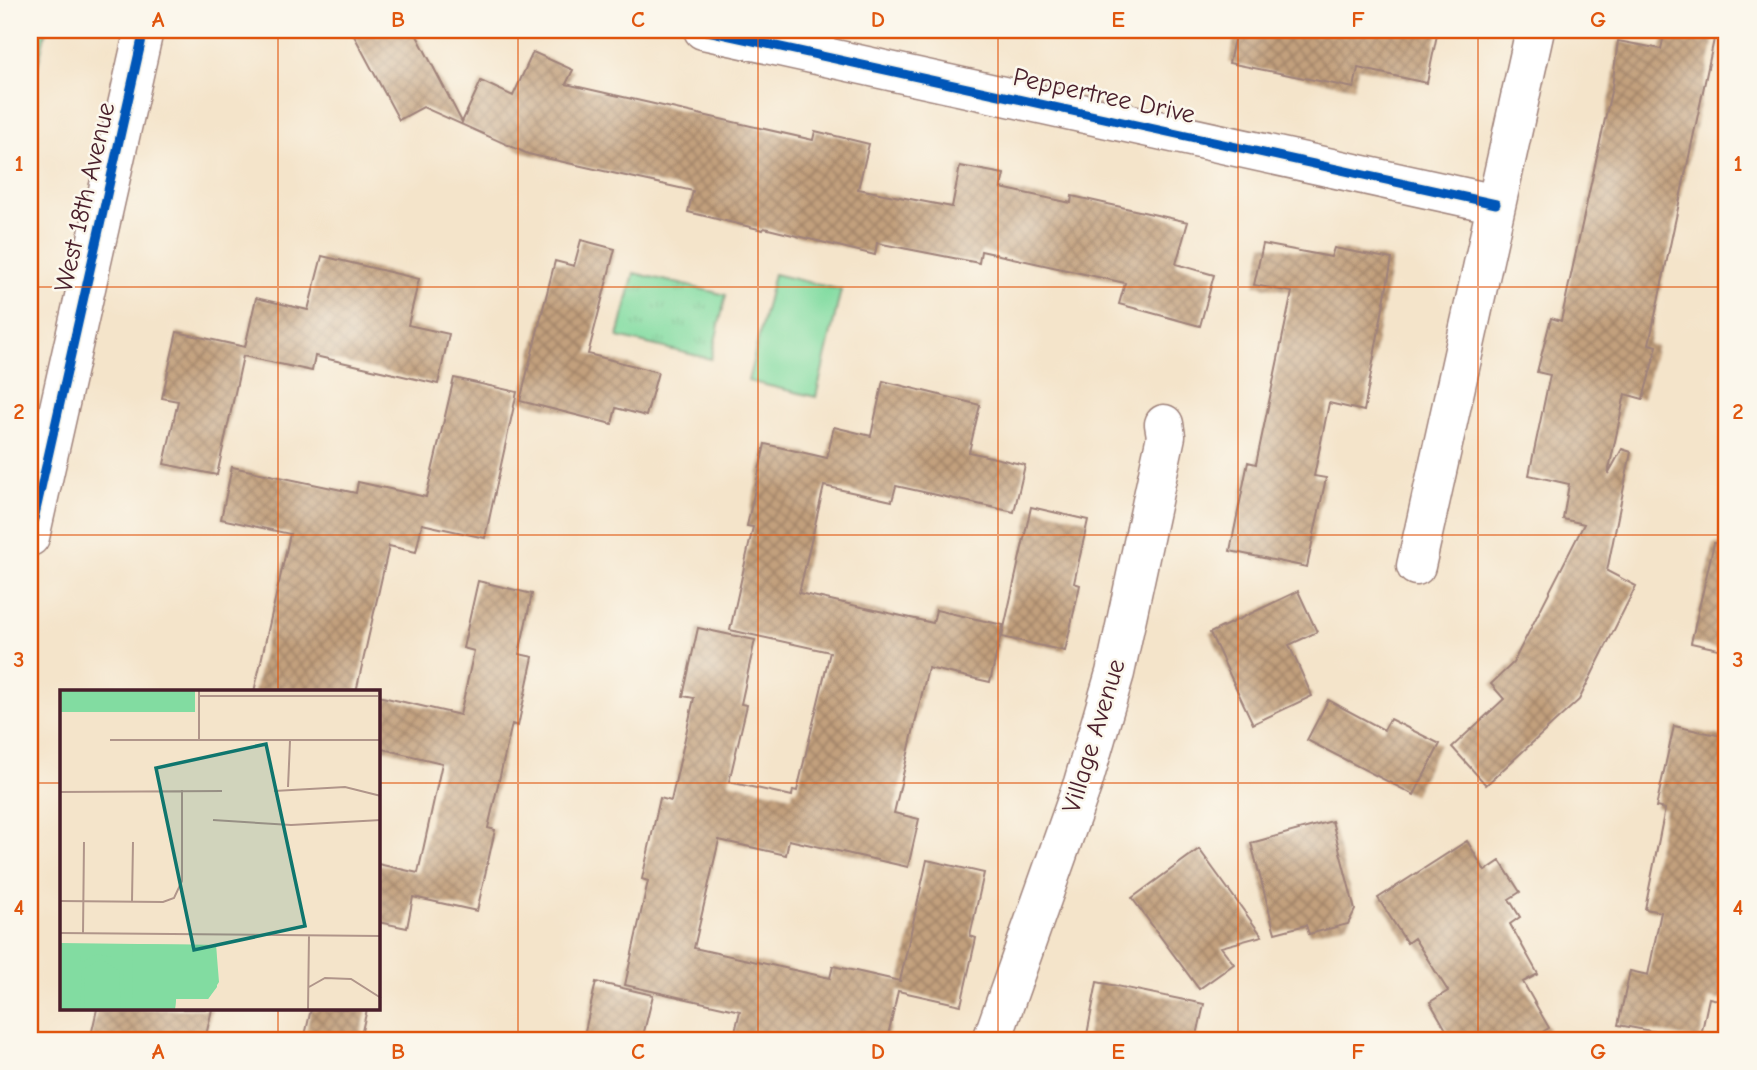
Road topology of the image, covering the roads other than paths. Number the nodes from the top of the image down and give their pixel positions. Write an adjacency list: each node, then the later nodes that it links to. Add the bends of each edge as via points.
1 (144, 30): 6 (street, West 18th Avenue)
2 (703, 30): 4 (street, Peppertree Drive)
3 (1535, 30): 4 (street)
4 (1496, 204): 7 (street)
5 (1164, 424): 8 (street, Village Avenue, via 1166,436 1115,673 1083,783)
6 (30, 537)
7 (1416, 566)
8 (992, 1040)

